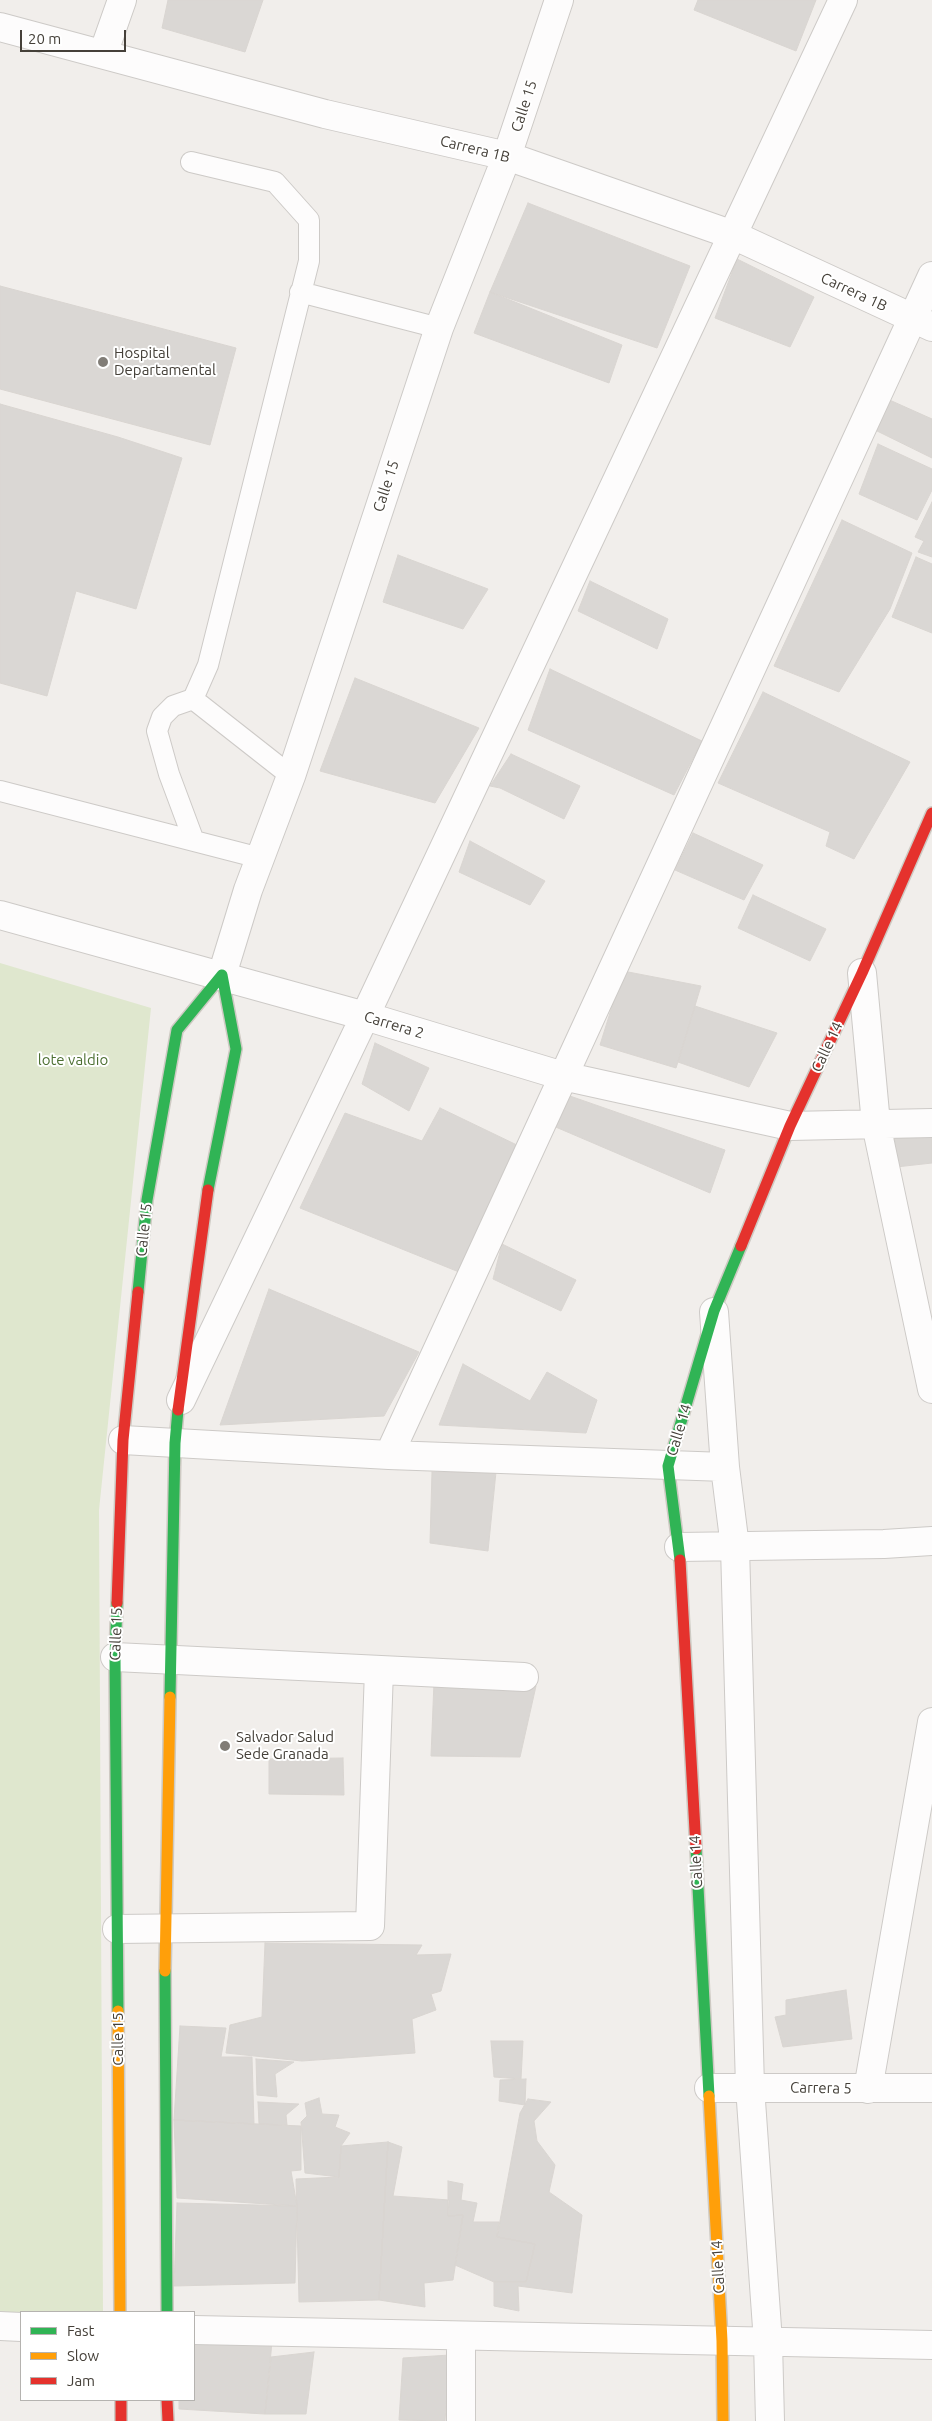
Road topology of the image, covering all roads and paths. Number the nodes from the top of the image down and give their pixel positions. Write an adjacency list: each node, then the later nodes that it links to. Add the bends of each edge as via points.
1 (122, 0): 5 (street)
2 (558, 0): 6 (street, Calle 15)
3 (843, 0): 8 (street)
4 (0, 27): 5 (street, Carrera 1B)
5 (103, 54): 6 (street, Carrera 1B, via 325,114)
6 (507, 156): 8 (street, Carrera 1B); 12 (street, Calle 15)
7 (191, 162): 10 (lane, via 275,182 309,220 309,261)
8 (732, 235): 11 (street, Carrera 1B); 22 (street)
9 (932, 276): 11 (street)
10 (300, 292): 12 (lane); 13 (lane, via 208,665)
11 (922, 323): 23 (street)
12 (439, 328): 14 (street, Calle 15)
13 (193, 699): 14 (lane); 17 (lane, via 173,706 162,717 157,731)
14 (291, 776): 18 (street, Calle 15)
15 (0, 791): 17 (lane)
16 (932, 812): 20 (street, Calle 14)
17 (194, 841): 18 (lane)
18 (260, 858): 21 (street, Calle 15)
19 (0, 915): 21 (street, Carrera 2)
20 (862, 973): 25 (street); 26 (street, Calle 14)
21 (222, 976): 22 (street, Carrera 2); 29 (street, Calle 15, via 236,1048 204,1215); 30 (street, Calle 15, via 178,1030 147,1200)
22 (365, 1016): 23 (street, Carrera 2); 29 (street)
23 (563, 1076): 26 (street, Carrera 2); 32 (street)
24 (932, 1123): 25 (street, Carrera 2)
25 (876, 1124): 26 (street, Carrera 2); 28 (street)
26 (790, 1126): 27 (street, Calle 14)
27 (714, 1310): 33 (street, Calle 14); 34 (street, Calle 14)
28 (932, 1389)
29 (178, 1406): 31 (street, Calle 15)
30 (123, 1440): 31 (street); 38 (street, Calle 15)
31 (176, 1443): 32 (street); 39 (street, Calle 15)
32 (389, 1455): 33 (street)
33 (668, 1466): 34 (street); 36 (street, Calle 14)
34 (725, 1467): 37 (street, Calle 14)
35 (932, 1541): 37 (street)
36 (679, 1547): 37 (street); 46 (street, Calle 14)
37 (735, 1547): 45 (street, Calle 14)
38 (115, 1657): 39 (street); 44 (street, Calle 15)
39 (170, 1659): 40 (street); 43 (street, Calle 15)
40 (379, 1670): 41 (street); 43 (street, via 370,1926)
41 (524, 1677)
42 (932, 1722): 48 (street)
43 (165, 1928): 44 (street); 50 (street, Calle 15)
44 (117, 1929): 49 (street, Calle 15)
45 (750, 2087): 46 (street, Carrera 5); 48 (street, Carrera 5); 56 (street, Calle 14)
46 (709, 2088): 55 (street, Calle 14)
47 (932, 2088): 48 (street, Carrera 5)
48 (868, 2089)
49 (120, 2311)
50 (166, 2311)
51 (0, 2326): 52 (street)
52 (20, 2327)
53 (195, 2330): 54 (street)
54 (461, 2336): 55 (street); 62 (street)
55 (722, 2341): 56 (street); 63 (street, Calle 14)
56 (768, 2342): 57 (street); 64 (street, Calle 14)
57 (932, 2346)
58 (121, 2401): 60 (street)
59 (167, 2401): 61 (street)
60 (121, 2421)
61 (168, 2421)
62 (461, 2421)
63 (723, 2421)
64 (770, 2421)

